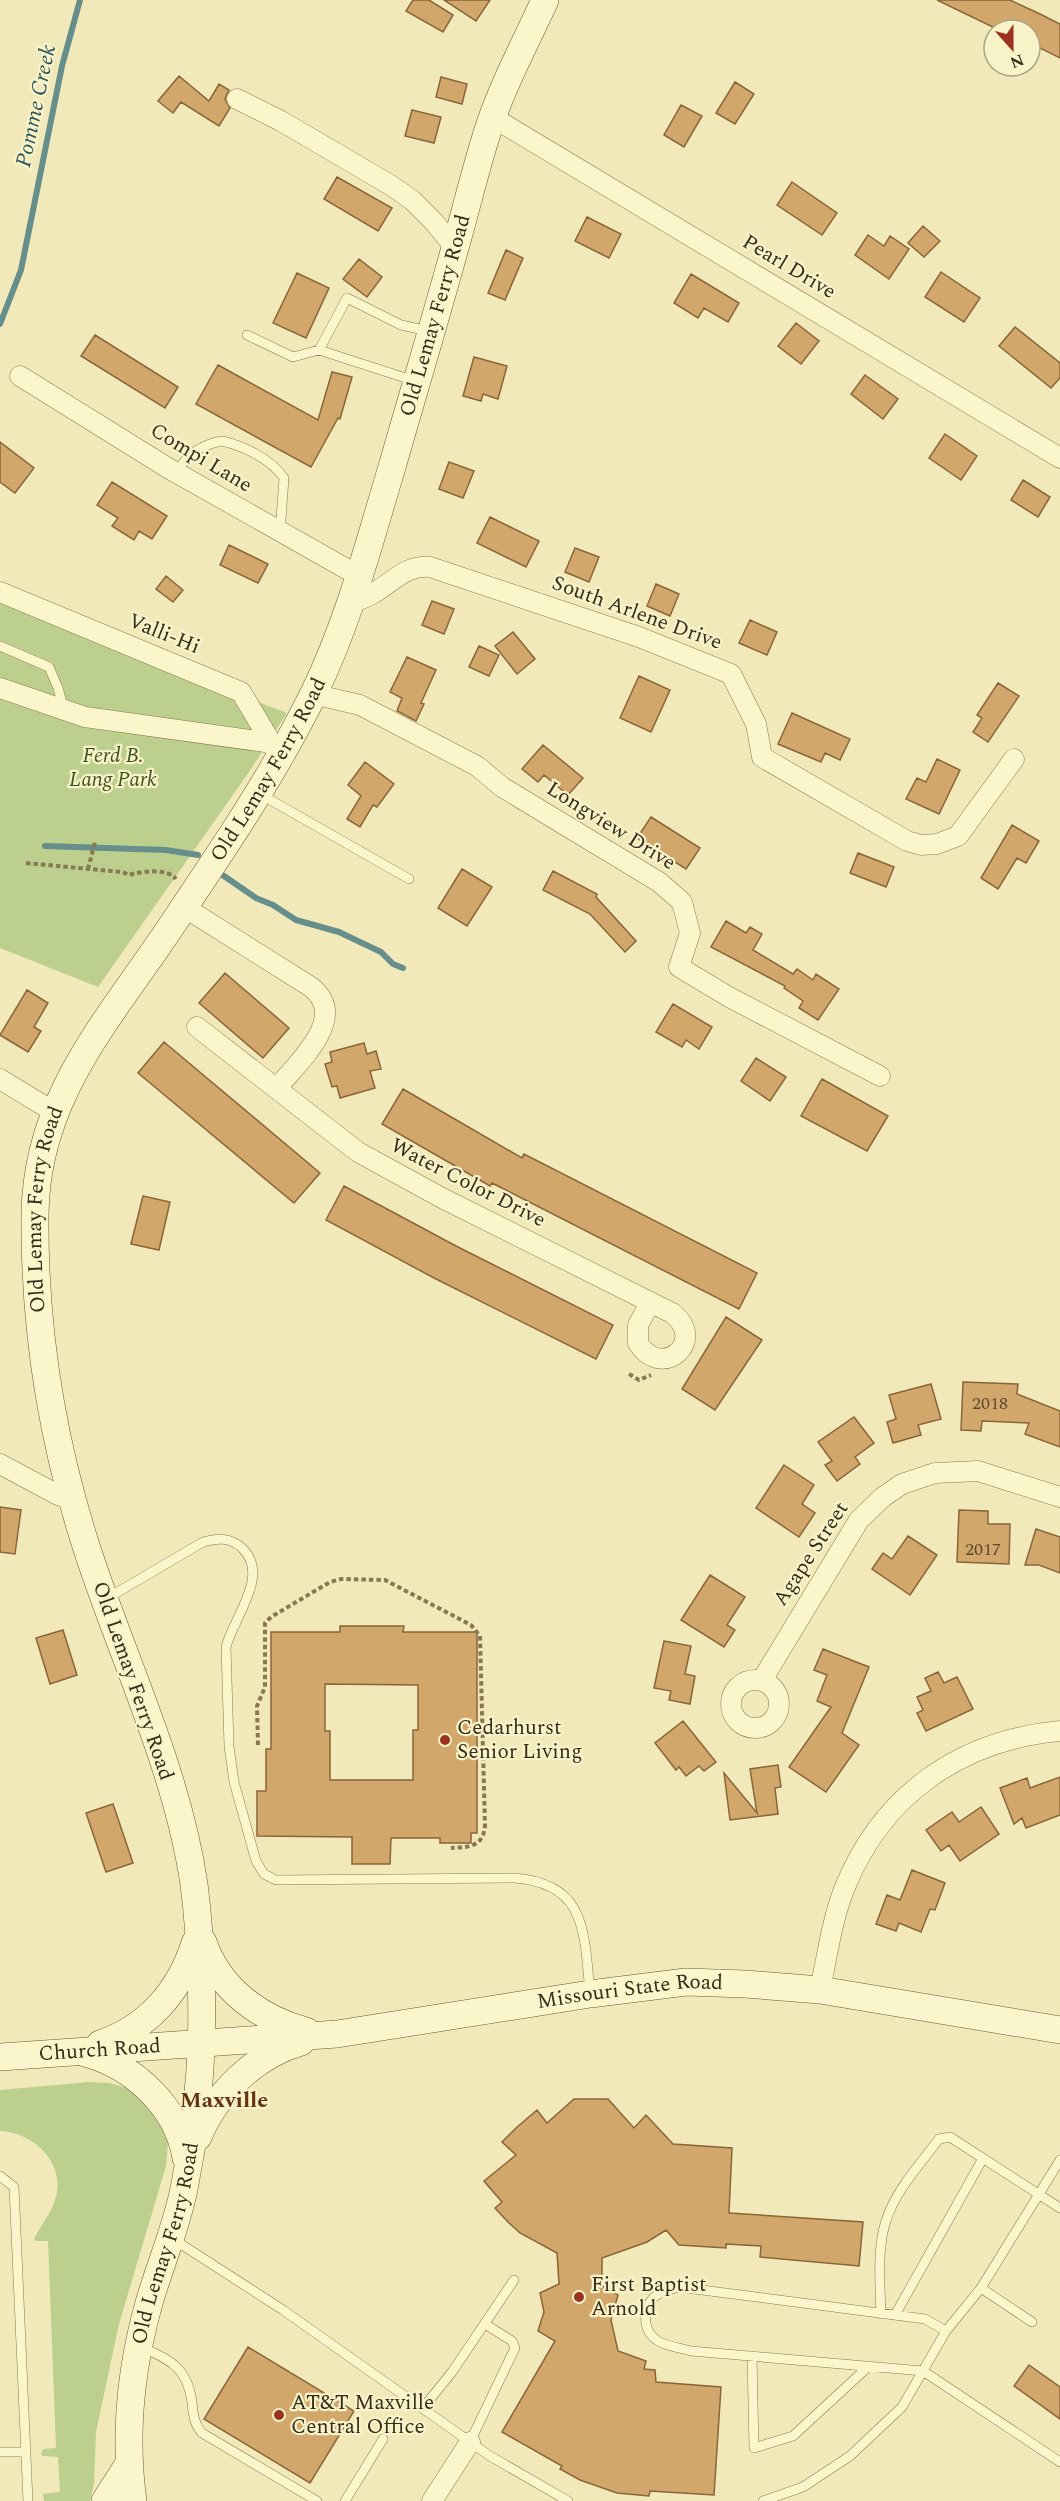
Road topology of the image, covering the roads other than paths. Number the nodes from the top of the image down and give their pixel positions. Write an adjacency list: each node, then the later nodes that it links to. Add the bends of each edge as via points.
1 (545, 0): 3 (main road, Old Lemay Ferry Road)
2 (237, 99): 4 (street, via 392,186 427,215)
3 (492, 117): 4 (main road, Old Lemay Ferry Road); 10 (street, Pearl Drive)
4 (455, 249): 5 (main road, Old Lemay Ferry Road)
5 (431, 332): 7 (lane, via 401,325 346,298); 9 (main road, Old Lemay Ferry Road)
6 (247, 335): 7 (lane, via 293,357)
7 (319, 350): 9 (lane)
8 (21, 376): 11 (street, Compi Lane)
9 (417, 382): 13 (main road, Old Lemay Ferry Road)
10 (1060, 458)
11 (177, 472): 12 (street, Compi Lane); 12 (lane, via 202,447 222,441 264,459 284,477)
12 (279, 532): 13 (street, Compi Lane)
13 (359, 576): 15 (main road, Old Lemay Ferry Road)
14 (0, 592): 20 (street, Valli-Hi, via 241,692)
15 (351, 602): 18 (main road, Old Lemay Ferry Road); 21 (street, South Arlene Drive, via 367,599 417,566 430,567 639,636 731,674 756,724 762,757 907,841 921,845 958,836)
16 (0, 646): 19 (lane, via 49,667)
17 (0, 688): 19 (street)
18 (313, 694): 20 (main road, Old Lemay Ferry Road); 26 (street, Longview Drive, via 360,705 477,766 502,787 659,882 682,902 690,933 679,967)
19 (64, 710): 20 (street, via 85,717)
20 (275, 749): 22 (main road, Old Lemay Ferry Road)
21 (1014, 759)
22 (258, 793): 23 (lane); 24 (main road, Old Lemay Ferry Road)
23 (409, 879)
24 (184, 907): 28 (street, via 311,987 324,1002 325,1022 319,1035); 29 (main road, Old Lemay Ferry Road, via 77,1063)
25 (197, 1027): 28 (street, Water Color Drive)
26 (880, 1076)
27 (0, 1078): 29 (street)
28 (277, 1088): 30 (street, Water Color Drive, via 358,1152)
29 (54, 1112): 33 (main road, Old Lemay Ferry Road, via 42,1148 36,1194 37,1289 51,1402)
30 (650, 1303)
31 (0, 1464): 33 (street, via 58,1496)
32 (1060, 1497): 35 (street, Agape Street, via 978,1471 935,1473 902,1484 859,1520)
33 (73, 1500): 34 (main road, Old Lemay Ferry Road)
34 (105, 1600): 37 (main road, Old Lemay Ferry Road, via 179,1816 194,1883); 39 (lane, via 203,1542 225,1539 240,1546 251,1559 253,1576 226,1647 230,1755 252,1847 264,1874 276,1880 514,1878 548,1884 565,1894 576,1911)
35 (762, 1680)
36 (1060, 1731): 38 (street, via 1003,1740 967,1755 934,1774 891,1812 868,1843 844,1890)
37 (198, 1927): 41 (main road, via 217,1970 249,2005 291,2027); 42 (main road, Old Lemay Ferry Road); 43 (main road, via 190,1960 163,2003 123,2035)
38 (820, 1990): 39 (main road, Missouri State Road, via 687,1982); 40 (main road, Missouri State Road)
39 (590, 1995): 41 (main road, Missouri State Road)
40 (1060, 2030)
41 (337, 2034): 42 (main road, Missouri State Road); 47 (main road, via 276,2052 240,2077 212,2109)
42 (201, 2043): 43 (main road, Church Road); 47 (main road, Old Lemay Ferry Road)
43 (76, 2051): 44 (main road, Church Road); 47 (main road, via 124,2069 153,2093 180,2135)
44 (0, 2057)
45 (982, 2160): 49 (lane); 54 (lane, via 950,2137 939,2139 899,2195 885,2221); 55 (lane)
46 (1060, 2160): 49 (lane)
47 (188, 2168): 51 (main road, Old Lemay Ferry Road)
48 (0, 2176): 67 (lane, via 14,2187)
49 (1039, 2195): 50 (lane); 53 (lane)
50 (1060, 2208)
51 (171, 2237): 59 (main road, Old Lemay Ferry Road, via 148,2306); 63 (lane)
52 (514, 2280): 57 (lane)
53 (981, 2288): 56 (lane); 58 (lane)
54 (881, 2314): 55 (lane); 60 (lane, via 679,2287 656,2295 645,2311 652,2337 664,2343 691,2351)
55 (895, 2315): 58 (lane, via 925,2319)
56 (1032, 2322)
57 (485, 2324): 63 (lane); 65 (lane, via 512,2341 515,2348)
58 (946, 2331): 62 (lane)
59 (140, 2346): 69 (main road, Old Lemay Ferry Road); 73 (lane, via 178,2367 190,2390 195,2422 202,2433)
60 (752, 2356): 61 (lane); 61 (lane, via 754,2448 793,2436)
61 (869, 2366): 62 (lane)
62 (923, 2371): 68 (lane); 77 (lane, via 902,2407 850,2456 803,2487)
63 (423, 2408): 65 (lane)
64 (383, 2439): 74 (lane)
65 (470, 2442): 75 (street); 76 (lane)
66 (0, 2452): 67 (lane)
67 (26, 2452): 70 (lane)
68 (1060, 2462)
69 (128, 2465): 71 (main road); 72 (main road, Old Lemay Ferry Road)
70 (28, 2501)
71 (105, 2501)
72 (133, 2501)
73 (317, 2501)
74 (345, 2501)
75 (432, 2501)
76 (568, 2501)
77 (763, 2501)

